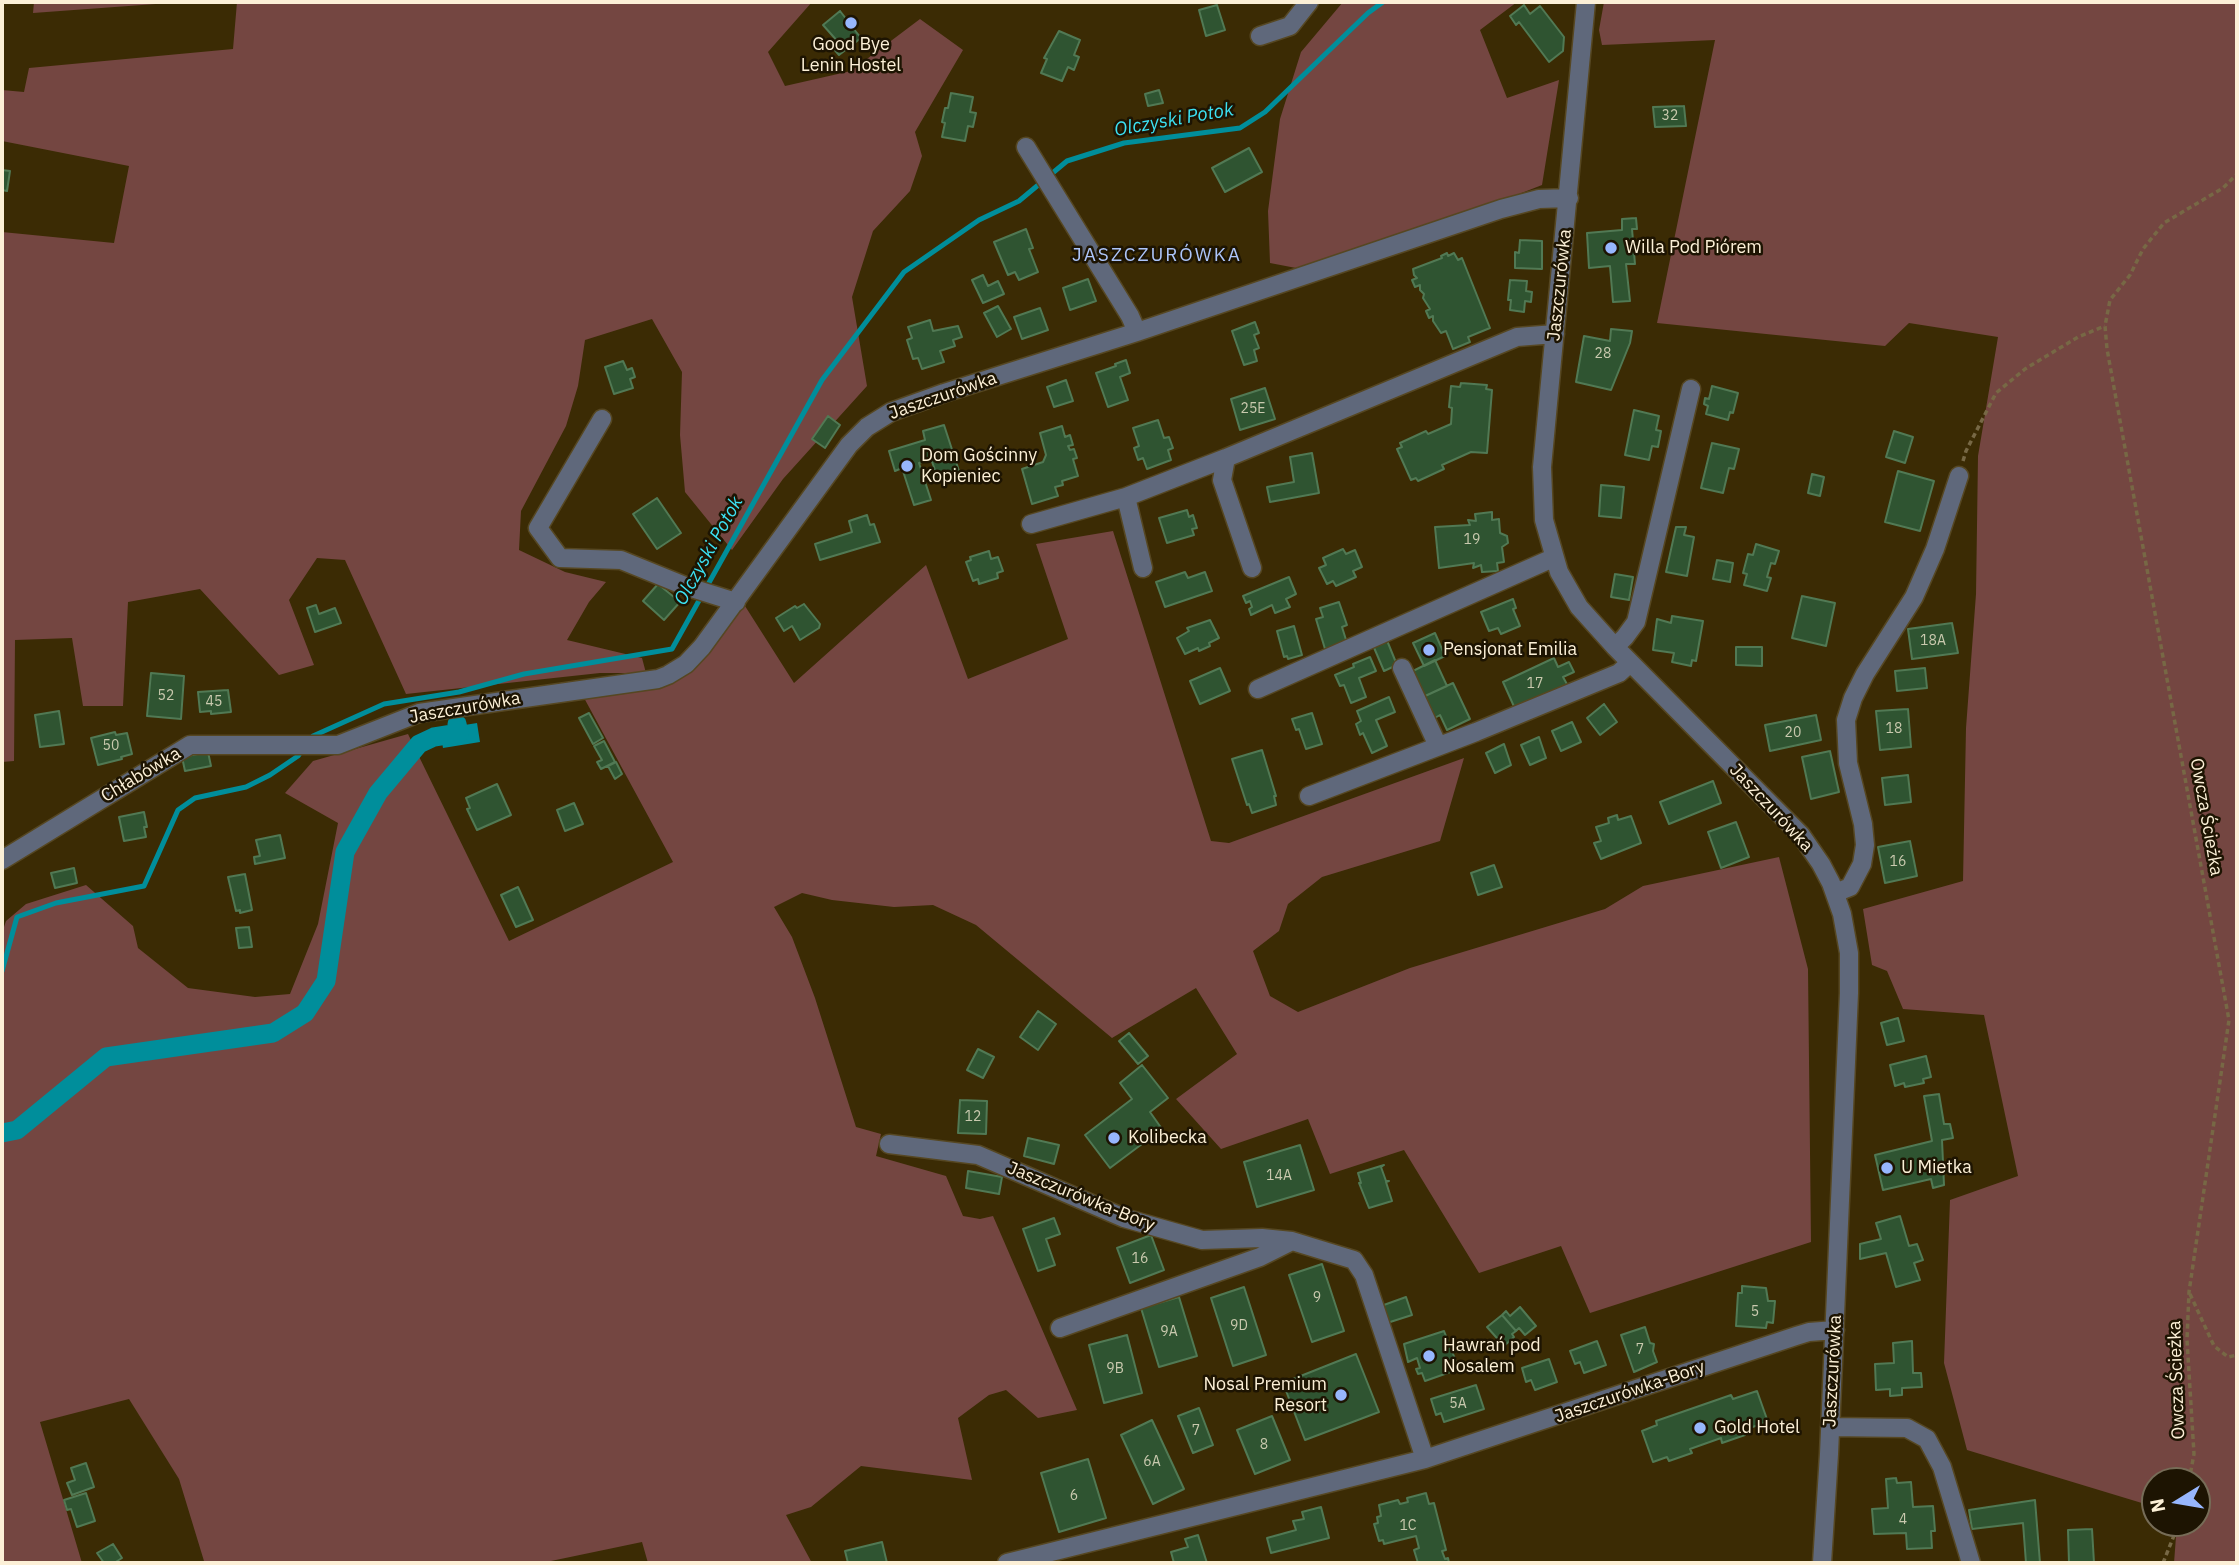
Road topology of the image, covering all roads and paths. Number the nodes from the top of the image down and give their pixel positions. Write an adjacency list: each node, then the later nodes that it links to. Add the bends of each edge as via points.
1 (1309, 2): 3 (street, via 1290,26)
2 (1586, 2): 6 (street, Jaszczurówka)
3 (1261, 37)
4 (1026, 147): 8 (street)
5 (2237, 174): 7 (path, via 2223,188 2164,223 2110,300)
6 (1569, 198): 8 (street, Jaszczurówka, via 1539,198 1501,209); 9 (street, Jaszczurówka)
7 (2105, 326): 13 (path, via 2025,369 1996,393); 31 (path, Owcza Ścieżka, via 2230,1020)
8 (1137, 332): 19 (street, Jaszczurówka, via 920,401 879,419 838,458)
9 (1555, 334): 12 (street, via 1517,337); 16 (street, Jaszczurówka, via 1541,482)
10 (1691, 389): 20 (street, via 1636,622)
11 (602, 419): 19 (street, via 538,528 560,558 621,559)
12 (1226, 457): 14 (street); 18 (street, via 1222,480)
13 (1959, 476): 28 (street, via 1914,597 1864,674 1846,720 1848,763 1865,845 1862,864 1850,887)
14 (1126, 497): 15 (street); 17 (street)
15 (1031, 524)
16 (1553, 558): 20 (street, Jaszczurówka, via 1573,598); 23 (street)
17 (1143, 568)
18 (1252, 568)
19 (736, 602): 24 (street, Jaszczurówka, via 686,664 658,679 419,713)
20 (1615, 647): 21 (street, Jaszczurówka)
21 (1630, 663): 25 (street, via 1619,673); 28 (street, Jaszczurówka, via 1801,835)
22 (1402, 668): 25 (street)
23 (1258, 690)
24 (338, 745): 27 (street, Chłabówka, via 190,745)
25 (1438, 746): 26 (street)
26 (1309, 796)
27 (2, 860)
28 (1835, 893): 33 (street, Jaszczurówka, via 1846,933 1850,978)
29 (889, 1144): 30 (street, Jaszczurówka-Bory, via 978,1155 1124,1217 1202,1240)
30 (1292, 1241): 32 (street, via 1261,1257); 36 (street, Jaszczurówka-Bory, via 1354,1259)
31 (2189, 1292): 34 (path, via 2214,1346 2228,1357); 37 (path, Owcza Ścieżka)
32 (1060, 1328)
33 (1835, 1331): 35 (street, Jaszczurówka); 36 (street, Jaszczurówka-Bory, via 1808,1332)
34 (2237, 1355)
35 (1830, 1427): 41 (street, Jaszczurówka); 42 (street, via 1907,1428 1927,1439 1942,1467)
36 (1425, 1459): 40 (street, Jaszczurówka-Bory)
37 (2192, 1467)
38 (2174, 1537): 39 (path)
39 (2164, 1562): 43 (path)
40 (1007, 1563)
41 (1822, 1563)
42 (1971, 1563)
43 (2171, 1563)

